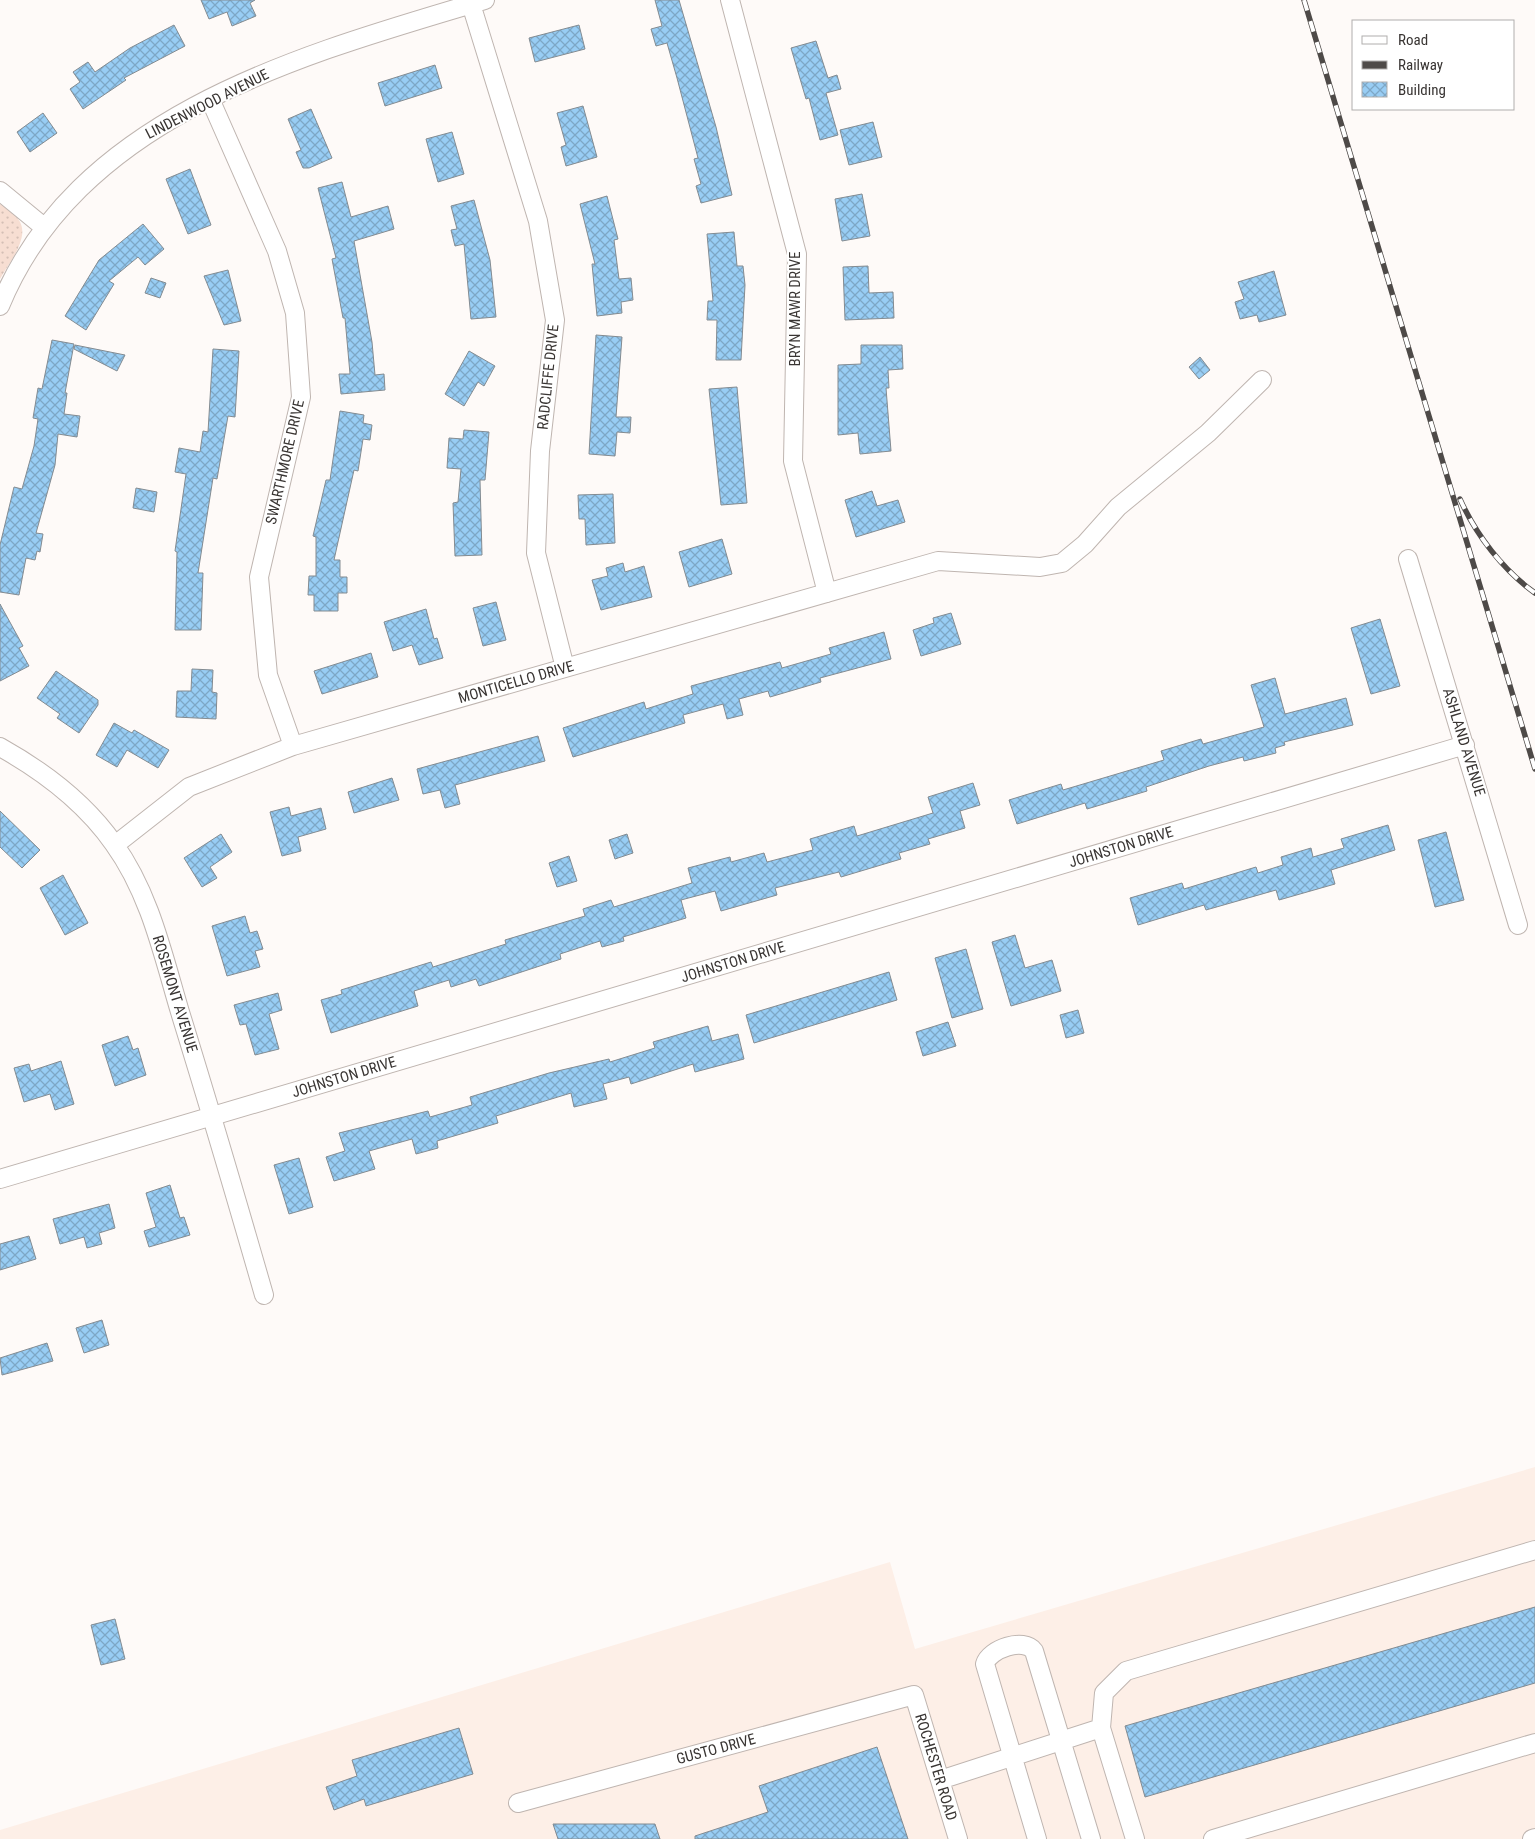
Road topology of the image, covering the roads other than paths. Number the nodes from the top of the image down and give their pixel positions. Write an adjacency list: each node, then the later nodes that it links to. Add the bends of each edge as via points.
1 (730, 0): 9 (street, BRYN MAWR DRIVE, via 797,254 793,461)
2 (478, 2): 3 (street, LINDENWOOD AVENUE, via 347,44 268,73); 10 (street, RADCLIFFE DRIVE, via 538,221 555,320 540,451 536,553)
3 (210, 100): 5 (street, LINDENWOOD AVENUE, via 125,148 96,172); 12 (street, SWARTHMORE DRIVE, via 277,250 295,313 301,397 259,576 268,674)
4 (0, 191): 5 (street)
5 (45, 228): 6 (street, LINDENWOOD AVENUE, via 11,280)
6 (0, 306)
7 (1262, 380): 9 (street, MONTICELLO DRIVE, via 1208,433 1118,507 1085,544 1062,563 1040,567 938,561)
8 (1408, 559): 11 (street, ASHLAND AVENUE)
9 (827, 592): 10 (street, MONTICELLO DRIVE)
10 (565, 668): 12 (street, MONTICELLO DRIVE)
11 (1465, 745): 15 (street, ASHLAND AVENUE); 16 (street, JOHNSTON DRIVE)
12 (293, 746): 14 (street, MONTICELLO DRIVE, via 189,787)
13 (0, 747): 14 (street, ROSEMONT AVENUE, via 61,789 90,815)
14 (114, 845): 16 (street, ROSEMONT AVENUE, via 133,875 150,913)
15 (1518, 925)
16 (212, 1116): 17 (street, JOHNSTON DRIVE); 18 (street, ROSEMONT AVENUE)
17 (0, 1179)
18 (264, 1295)
19 (1535, 1550): 21 (street, via 1126,1671 1104,1693)
20 (914, 1695): 25 (street, ROCHESTER ROAD); 26 (street, GUSTO DRIVE)
21 (1101, 1728): 22 (street); 30 (street)
22 (1062, 1741): 24 (street); 24 (street, via 1034,1651 1023,1644 992,1653 985,1664); 29 (street)
23 (1535, 1742): 31 (street)
24 (1012, 1757): 25 (street); 28 (street)
25 (940, 1780): 27 (street, ROCHESTER ROAD)
26 (518, 1803)
27 (958, 1839)
28 (1037, 1839)
29 (1091, 1839)
30 (1135, 1839)
31 (1213, 1839)

